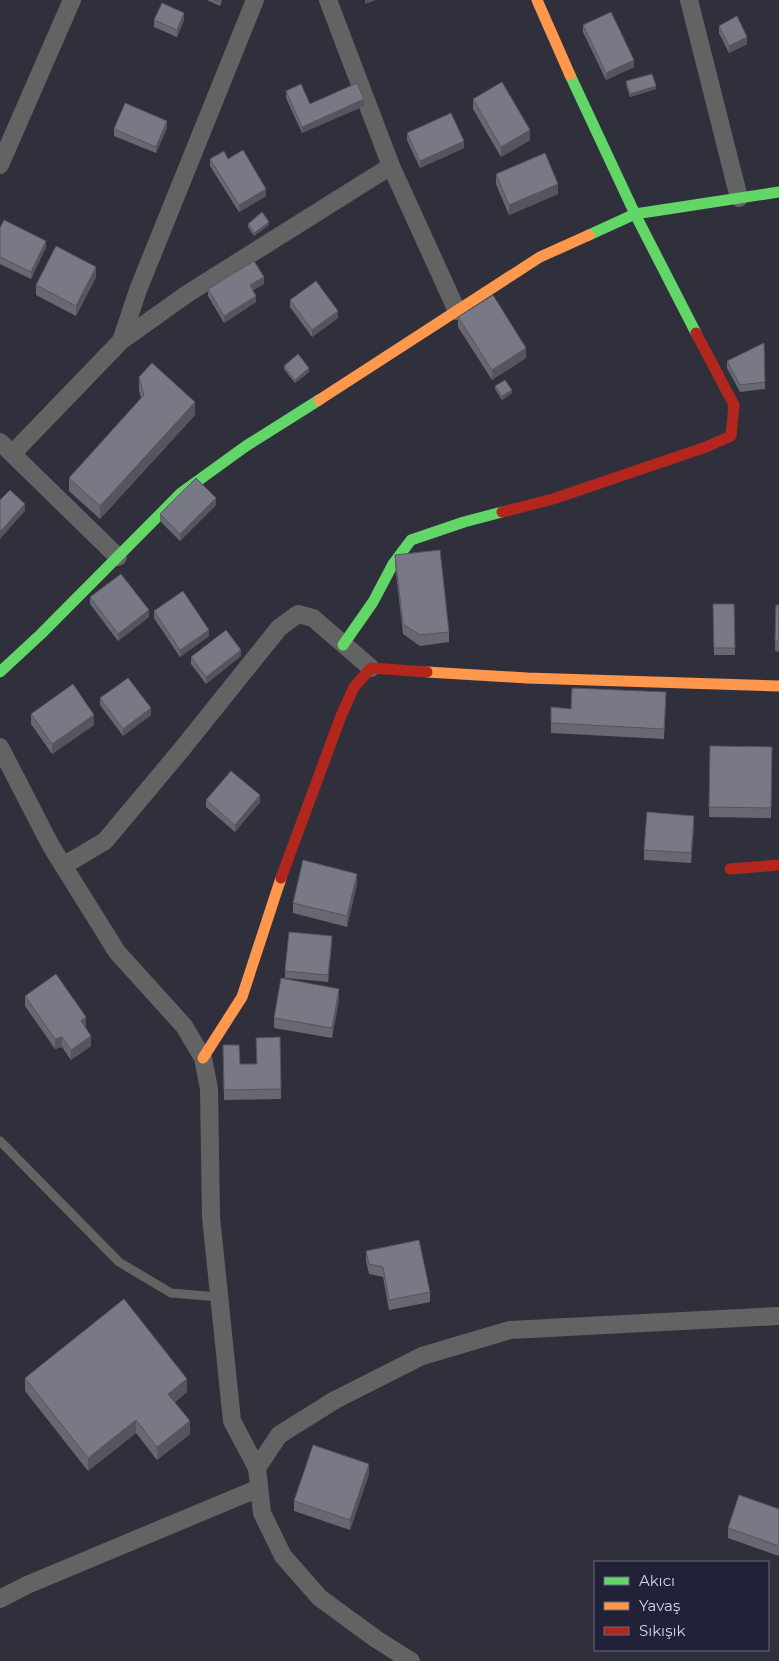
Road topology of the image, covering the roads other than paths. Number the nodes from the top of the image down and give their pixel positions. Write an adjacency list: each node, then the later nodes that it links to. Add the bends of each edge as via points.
1 (72, 0): 6 (street)
2 (255, 0): 12 (street, via 138,290)
3 (328, 0): 7 (street)
4 (537, 0): 10 (street)
5 (689, 0): 9 (street)
6 (0, 165)
7 (391, 166): 11 (street); 12 (street, via 187,294)
8 (779, 192): 9 (street)
9 (739, 198): 10 (street)
10 (635, 214): 11 (street, via 540,257); 15 (street, via 734,405 731,436 553,499 464,522 411,540)
11 (457, 311): 14 (street, via 246,446 181,493)
12 (121, 341): 13 (street)
13 (7, 448): 14 (street)
14 (118, 556): 17 (street)
15 (343, 645): 16 (street); 21 (street, via 313,618 298,614 279,628 105,841)
16 (371, 668): 18 (street, via 527,678); 23 (street, via 354,687 341,716 287,861 242,997)
17 (0, 672)
18 (779, 686)
19 (0, 747): 21 (street)
20 (779, 865): 22 (street)
21 (63, 866): 23 (street, via 117,952 184,1026)
22 (730, 868)
23 (203, 1058): 25 (street, via 209,1089 211,1218)
24 (0, 1141): 25 (lane, via 119,1262 171,1293)
25 (219, 1298): 27 (street, via 232,1421)
26 (779, 1316): 27 (street, via 510,1330 422,1356 335,1400 279,1435)
27 (256, 1468): 28 (street)
28 (259, 1488): 29 (street); 30 (street, via 262,1514 284,1556 320,1598)
29 (0, 1599)
30 (411, 1661)

